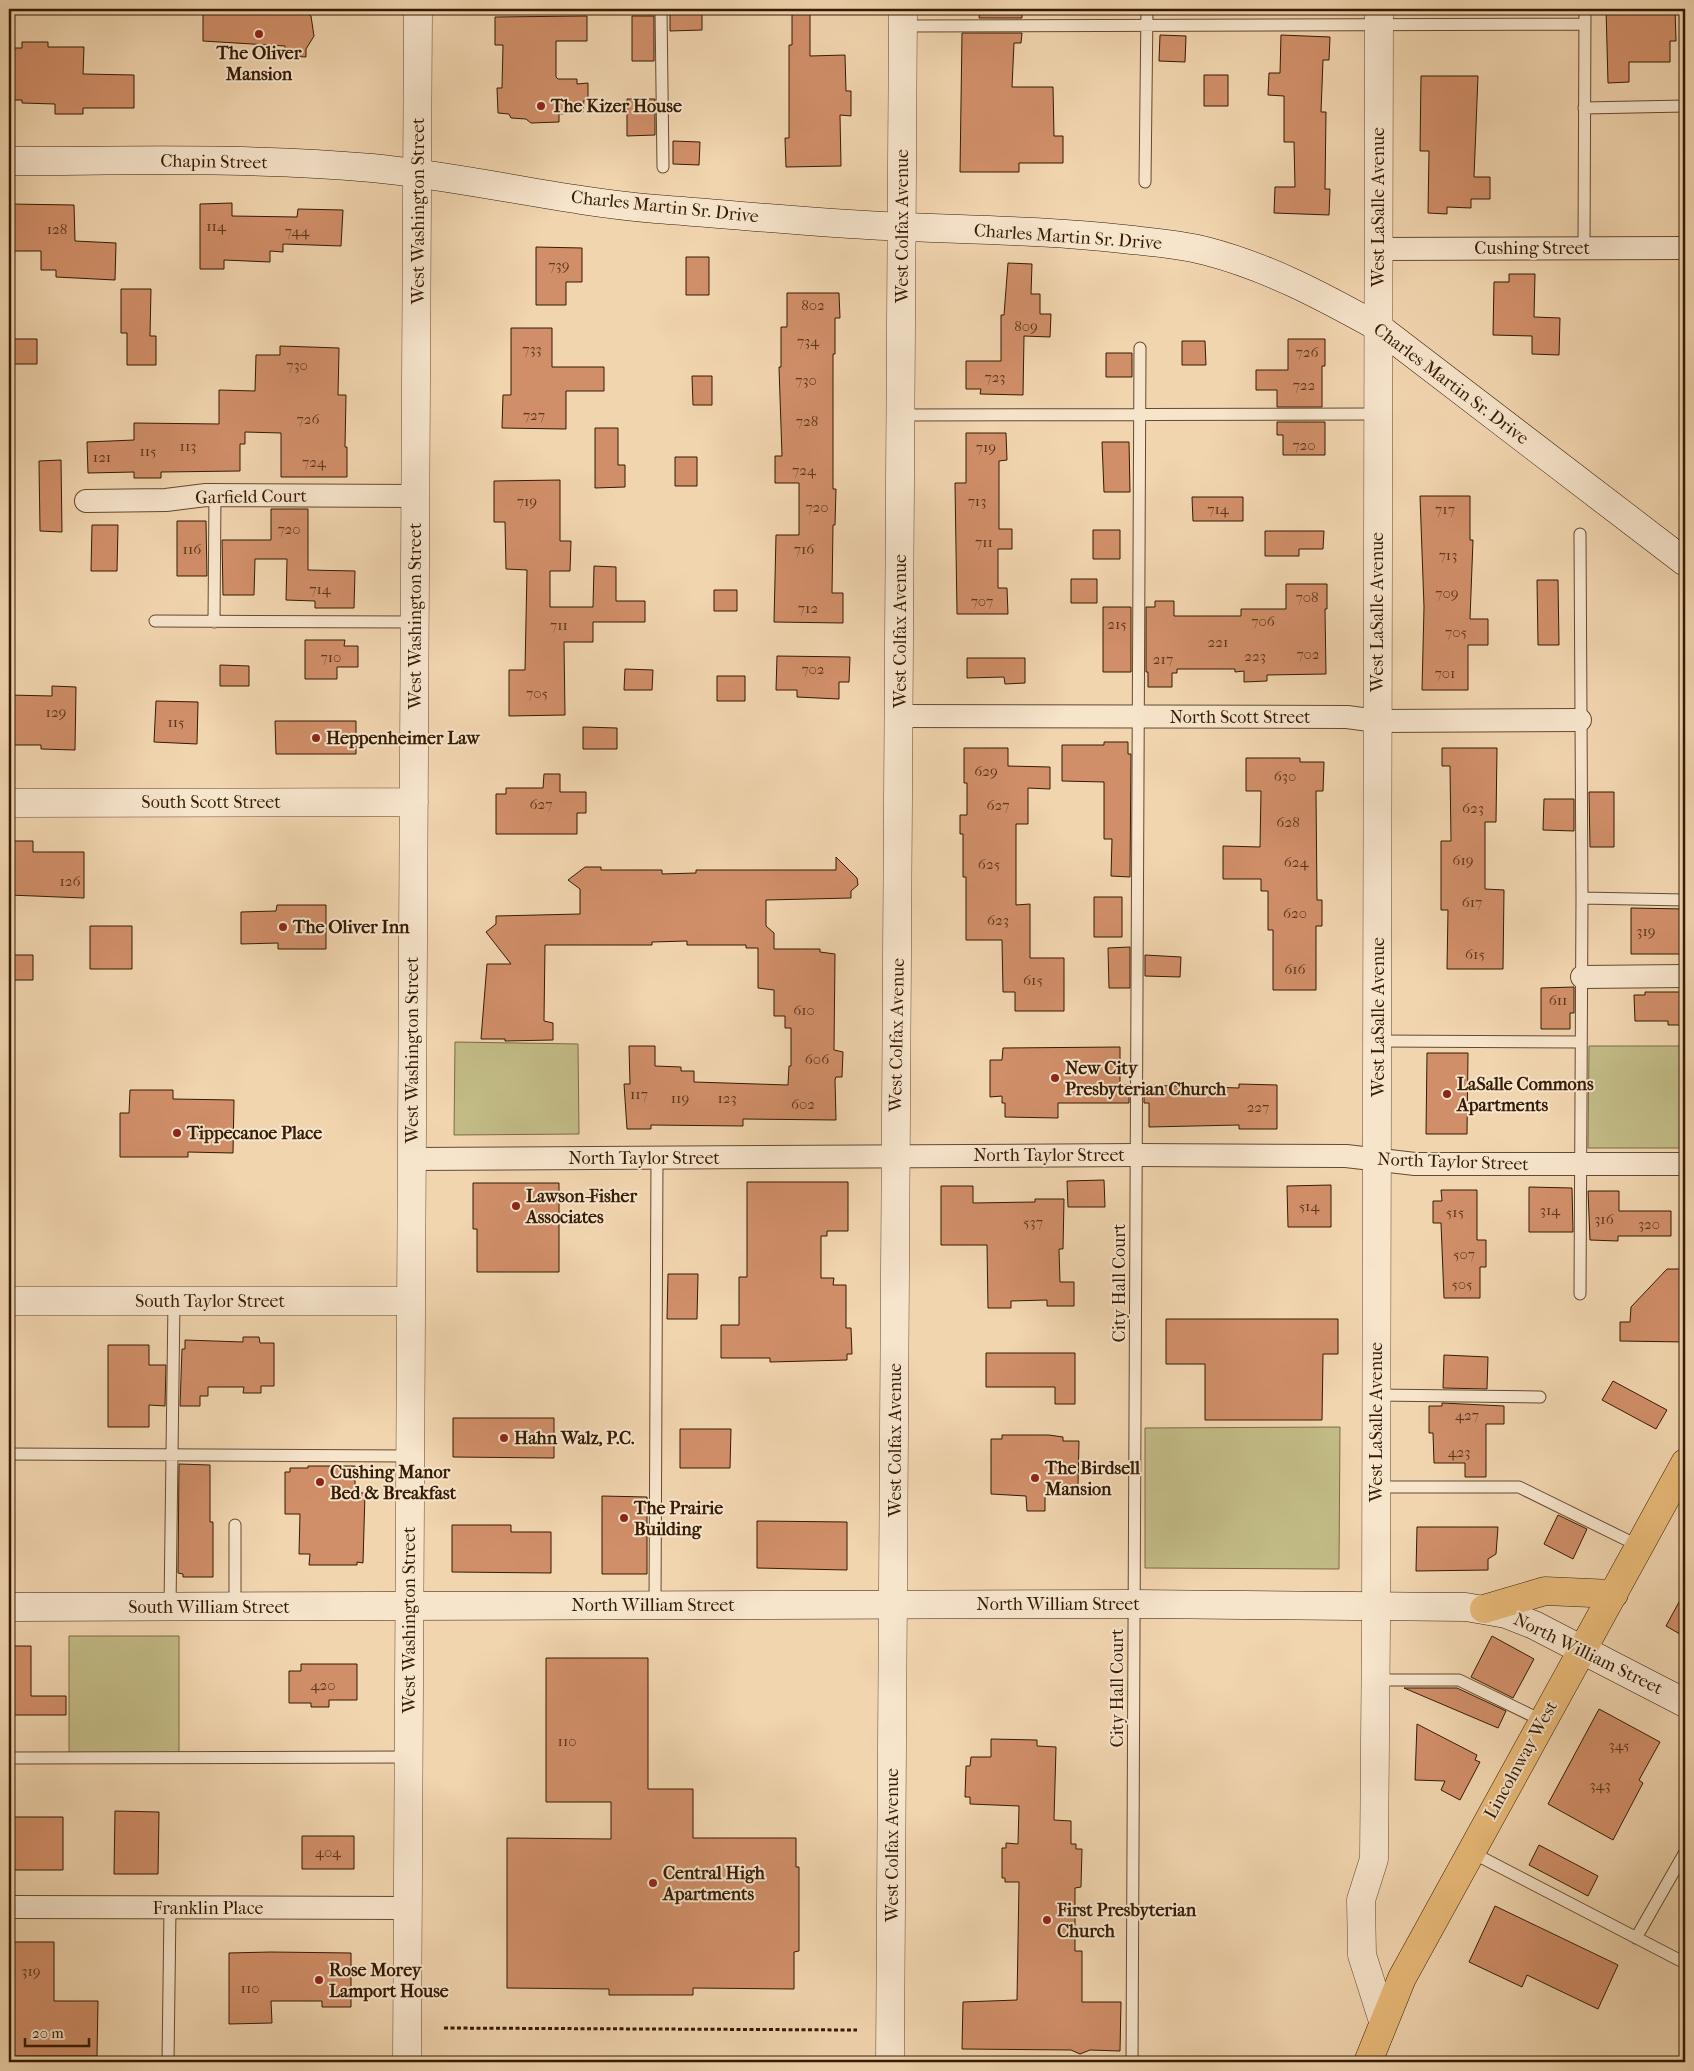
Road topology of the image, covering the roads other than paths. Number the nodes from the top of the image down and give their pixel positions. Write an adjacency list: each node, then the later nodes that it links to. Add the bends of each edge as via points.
1 (418, 9): 13 (street, West Washington Street)
2 (661, 9): 12 (lane)
3 (1147, 9): 8 (lane)
4 (1585, 9): 7 (lane)
5 (903, 17): 8 (lane); 15 (street, West Colfax Avenue)
6 (1379, 17): 7 (lane); 8 (lane); 18 (street, West LaSalle Avenue)
7 (1585, 24): 10 (lane)
8 (1147, 26): 14 (lane)
9 (1685, 106): 10 (lane)
10 (1584, 108): 16 (lane)
11 (9, 161): 13 (street, Chapin Street, via 238,160)
12 (663, 167)
13 (418, 173): 15 (street, Charles Martin Sr. Drive, via 610,205); 25 (street, West Washington Street)
14 (1145, 182)
15 (902, 227): 19 (street, Charles Martin Sr. Drive, via 1078,234 1204,251 1288,279); 23 (street, West Colfax Avenue)
16 (1584, 248): 17 (street, Cushing Street); 18 (street, Cushing Street)
17 (1685, 248)
18 (1378, 249): 19 (street, West LaSalle Avenue)
19 (1378, 327): 22 (street, West LaSalle Avenue); 28 (street, Charles Martin Sr. Drive)
20 (1140, 348): 21 (lane, City Hall Court)
21 (1140, 414): 22 (lane); 23 (lane); 33 (lane, City Hall Court)
22 (1377, 414): 35 (street, West LaSalle Avenue)
23 (901, 415): 32 (street, West Colfax Avenue)
24 (215, 496): 25 (street, Garfield Court); 26 (street, Garfield Court); 30 (lane)
25 (416, 496): 31 (street, West Washington Street)
26 (86, 501)
27 (1580, 534): 34 (lane)
28 (1685, 562)
29 (155, 622): 30 (lane)
30 (214, 622): 31 (lane)
31 (415, 622): 37 (street, West Washington Street)
32 (899, 716): 33 (street, North Scott Street); 45 (street, West Colfax Avenue)
33 (1139, 716): 35 (street, North Scott Street, via 1347,717); 44 (lane, City Hall Court)
34 (1580, 720): 35 (street, North Scott Street); 38 (lane)
35 (1377, 721): 42 (street, West LaSalle Avenue)
36 (9, 802): 37 (street, South Scott Street)
37 (414, 802): 47 (street, West Washington Street)
38 (1582, 898): 39 (lane); 41 (lane)
39 (1685, 900)
40 (1685, 976): 41 (street)
41 (1582, 977): 43 (lane)
42 (1378, 1041): 43 (lane); 48 (street, West LaSalle Avenue)
43 (1582, 1042): 49 (lane)
44 (1137, 1155): 45 (street, North Taylor Street); 48 (street, North Taylor Street, via 1346,1156); 66 (lane, City Hall Court)
45 (896, 1156): 46 (street, North Taylor Street); 65 (street, West Colfax Avenue)
46 (657, 1157): 47 (street, North Taylor Street); 67 (lane)
47 (412, 1159): 54 (street, West Washington Street)
48 (1378, 1160): 49 (street, North Taylor Street, via 1415,1164); 55 (street, West LaSalle Avenue)
49 (1582, 1164): 50 (street, North Taylor Street); 51 (lane)
50 (1685, 1164)
51 (1580, 1294)
52 (9, 1301): 53 (street, South Taylor Street)
53 (174, 1301): 54 (street, South Taylor Street); 58 (lane)
54 (411, 1301): 59 (street, West Washington Street)
55 (1376, 1395): 56 (lane); 61 (street, West LaSalle Avenue)
56 (1540, 1397)
57 (9, 1454): 58 (lane)
58 (172, 1454): 59 (lane); 71 (lane)
59 (410, 1456): 69 (street, West Washington Street)
60 (1685, 1463): 63 (main road, Lincolnway West)
61 (1376, 1487): 63 (lane, via 1519,1487); 68 (street, West LaSalle Avenue)
62 (235, 1524): 72 (lane)
63 (1639, 1546): 64 (main road, Lincolnway West)
64 (1614, 1594): 73 (main road, via 1545,1591); 74 (main road, Lincolnway West)
65 (893, 1604): 66 (street, North William Street); 67 (street, North William Street); 90 (street, West Colfax Avenue)
66 (1135, 1604): 68 (street, North William Street); 91 (lane, City Hall Court)
67 (654, 1605): 69 (street, North William Street)
68 (1376, 1605): 73 (street, North William Street); 75 (street, West LaSalle Avenue)
69 (408, 1606): 72 (street, South William Street); 78 (street, West Washington Street)
70 (9, 1607): 71 (street, South William Street)
71 (170, 1607): 72 (street, South William Street)
72 (235, 1607)
73 (1484, 1609): 74 (street, North William Street, via 1534,1625)
74 (1583, 1649): 76 (street, North William Street); 77 (main road, Lincolnway West)
75 (1375, 1680): 77 (lane, via 1459,1680); 87 (street, West LaSalle Avenue, via 1374,1859 1362,1900 1362,1955)
76 (1685, 1703)
77 (1543, 1721): 80 (main road, Lincolnway West)
78 (408, 1757): 79 (lane); 84 (street, West Washington Street)
79 (9, 1758)
80 (1471, 1852): 85 (lane); 87 (main road, Lincolnway West, via 1402,1978)
81 (1685, 1852): 85 (lane)
82 (9, 1907): 83 (street, Franklin Place)
83 (170, 1908): 84 (street, Franklin Place); 88 (lane)
84 (408, 1908): 89 (street, West Washington Street)
85 (1636, 1938): 86 (lane)
86 (1685, 1963)
87 (1383, 2020): 92 (main road, Lincolnway West)
88 (168, 2062)
89 (407, 2062)
90 (890, 2062)
91 (1132, 2062)
92 (1368, 2062)

